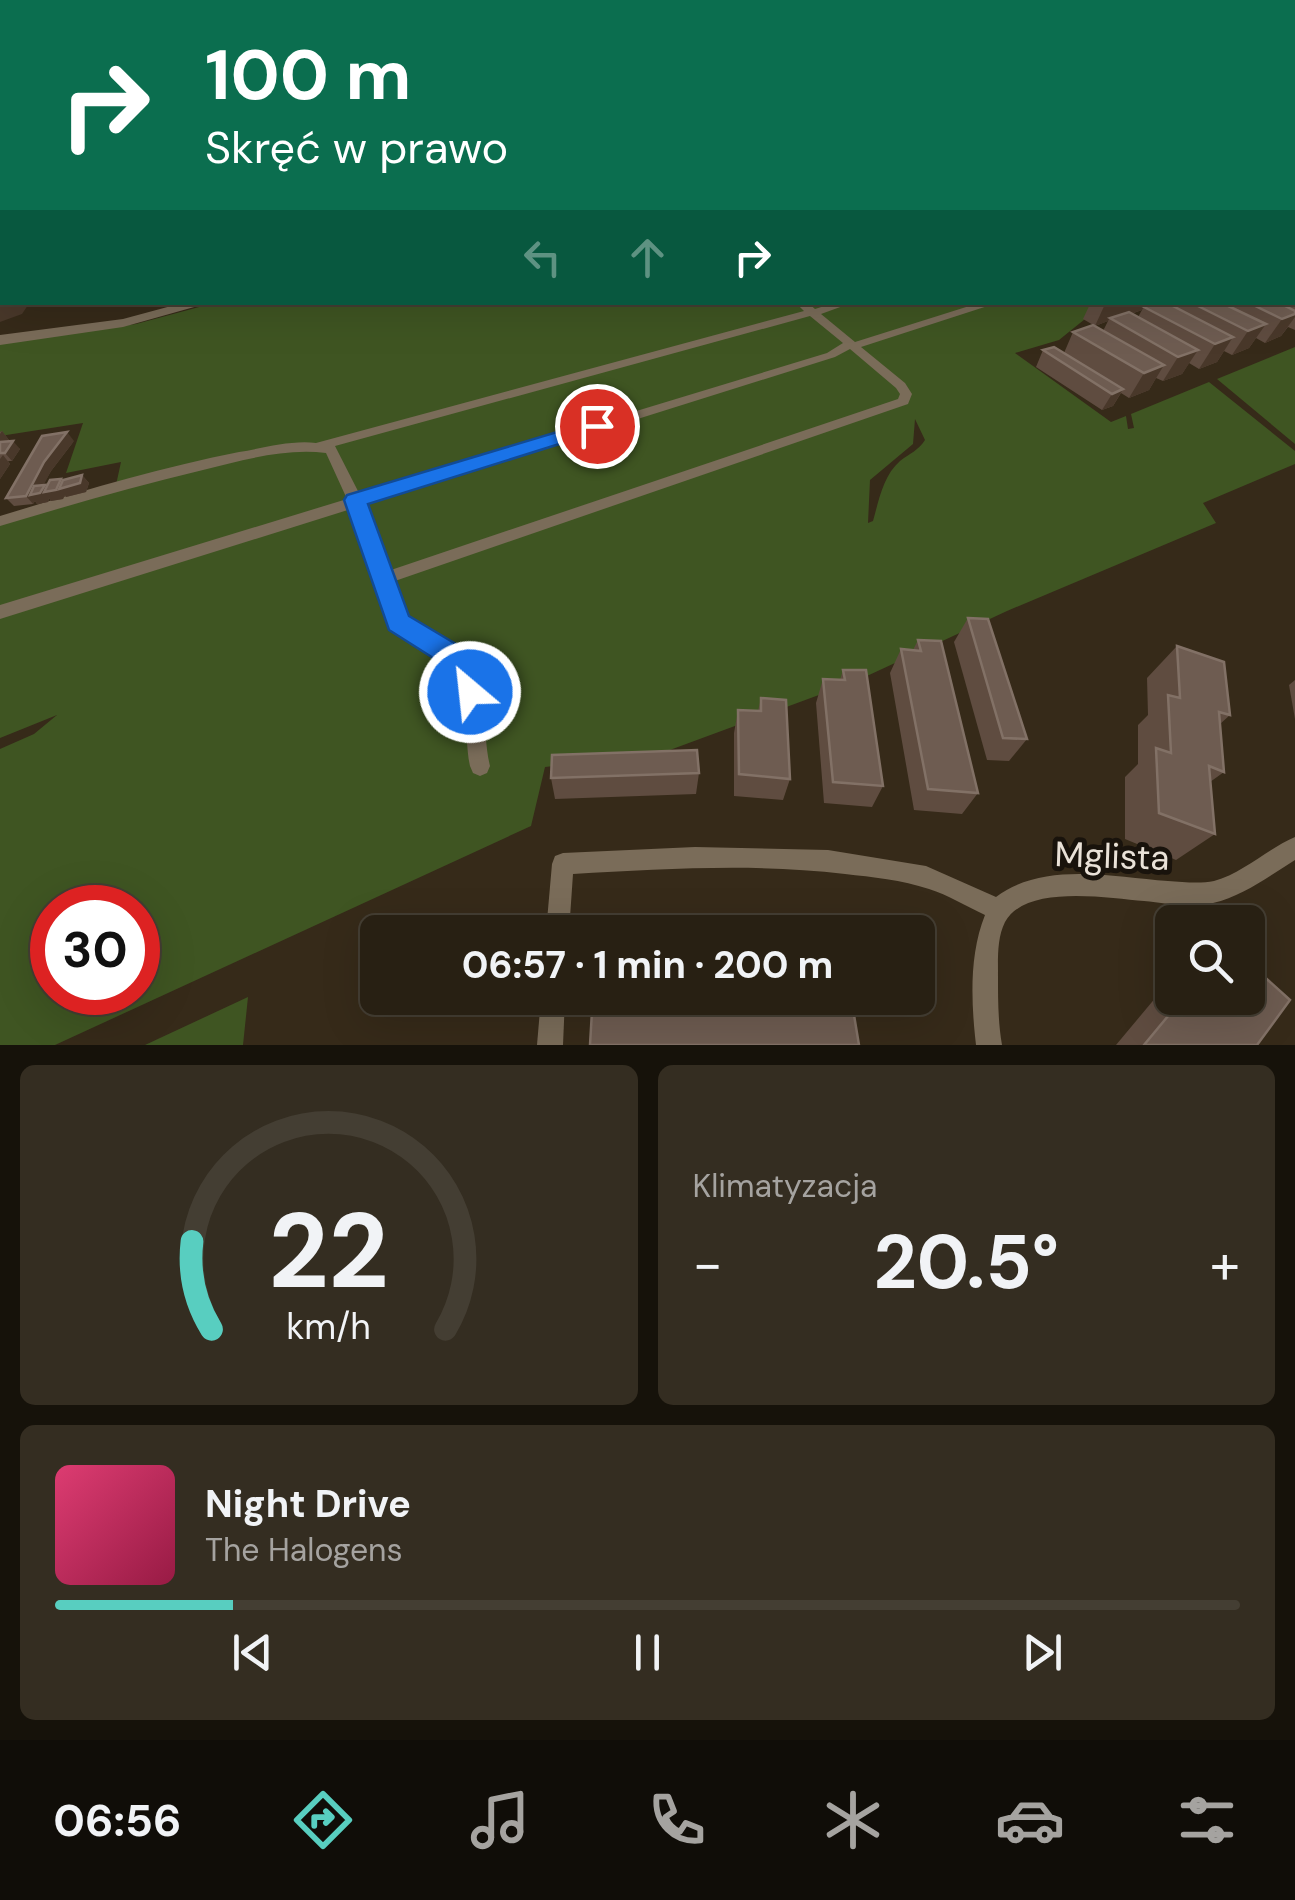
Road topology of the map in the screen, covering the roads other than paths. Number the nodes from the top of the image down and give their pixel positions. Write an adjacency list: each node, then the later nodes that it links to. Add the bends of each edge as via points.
1 (192, 305): 4 (street, via 112,325)
2 (985, 305): 5 (street)
3 (809, 309): 5 (street); 6 (street)
4 (0, 340)
5 (852, 345): 7 (street); 9 (street, via 904,390 904,401)
6 (321, 445): 7 (street, via 336,454); 8 (street, via 262,452)
7 (355, 500): 9 (street); 10 (street)
8 (0, 521)
9 (382, 579): 11 (street, via 398,623 465,667)
10 (0, 612)
11 (480, 766)
12 (1295, 848): 13 (street, Mglista, via 1210,893 1046,887 1023,891)
13 (999, 910): 14 (street, via 919,874 741,857 563,864); 17 (street, via 986,960)
14 (559, 915)
15 (552, 1015): 16 (street)
16 (550, 1045)
17 (989, 1045)

